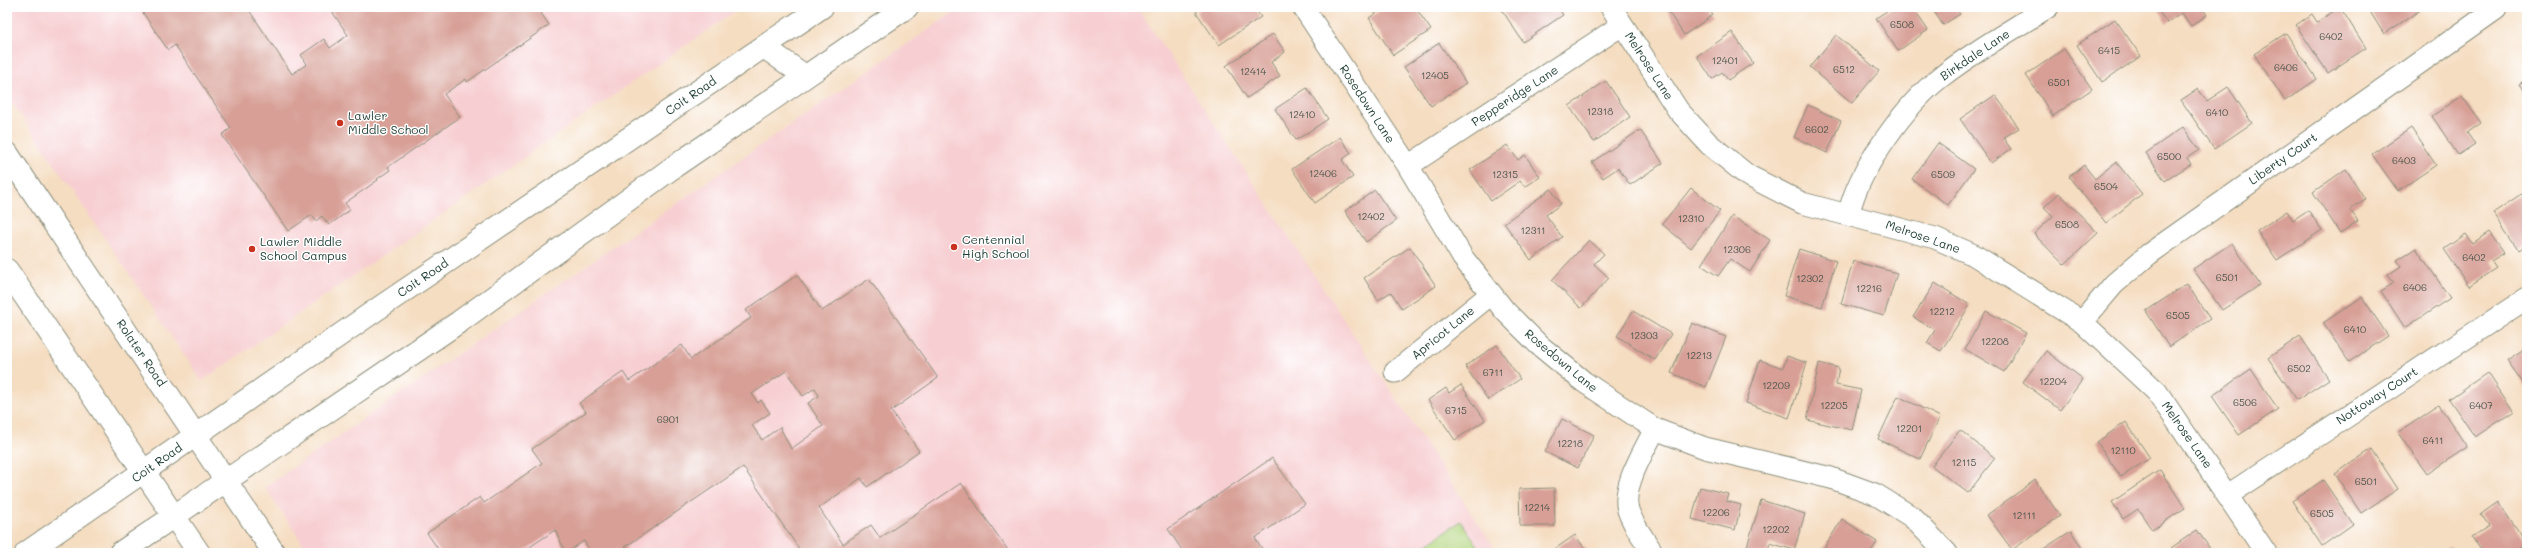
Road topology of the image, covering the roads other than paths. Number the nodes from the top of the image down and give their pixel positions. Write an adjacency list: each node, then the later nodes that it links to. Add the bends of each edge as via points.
1 (822, 7): 8 (main road, Coit Road)
2 (907, 7): 9 (main road)
3 (1303, 7): 12 (street, Rosedown Lane)
4 (1611, 7): 7 (street, Melrose Lane)
5 (2048, 7): 13 (street, Birkdale Lane, via 1940,78 1910,108 1868,165 1852,199)
6 (2496, 9): 17 (street, Liberty Court, via 2149,254 2114,284)
7 (1622, 25): 12 (street, Pepperidge Lane); 13 (street, Melrose Lane, via 1678,110 1721,155 1747,174 1802,203)
8 (764, 47): 9 (main road); 10 (main road); 20 (main road, Coit Road, via 509,219)
9 (805, 76): 10 (main road)
10 (781, 92): 22 (main road, via 459,322)
11 (7, 153): 20 (main road, Rolater Road)
12 (1408, 166): 15 (street, Rosedown Lane, via 1464,258)
13 (1849, 213): 17 (street, Melrose Lane, via 1935,238 1974,255)
14 (7, 270): 21 (main road)
15 (1491, 294): 18 (street, Apricot Lane); 19 (street, Rosedown Lane, via 1550,355 1584,382)
16 (2527, 298): 23 (street, Nottoway Court)
17 (2082, 322): 23 (street, Melrose Lane, via 2157,392)
18 (1395, 372)
19 (1655, 429): 29 (street, via 1637,466 1626,498 1628,510); 30 (street, Rosedown Lane, via 1705,448 1831,478 1875,494 1912,517)
20 (196, 436): 21 (main road, Coit Road); 22 (main road, Rolater Road)
21 (144, 472): 24 (main road); 25 (main road, Coit Road)
22 (226, 480): 24 (main road); 28 (main road, Rolater Road)
23 (2228, 495): 31 (street, Melrose Lane)
24 (174, 516): 26 (main road); 27 (main road)
25 (26, 553)
26 (120, 553)
27 (199, 553)
28 (274, 553)
29 (1653, 553)
30 (1947, 553)
31 (2266, 553)

